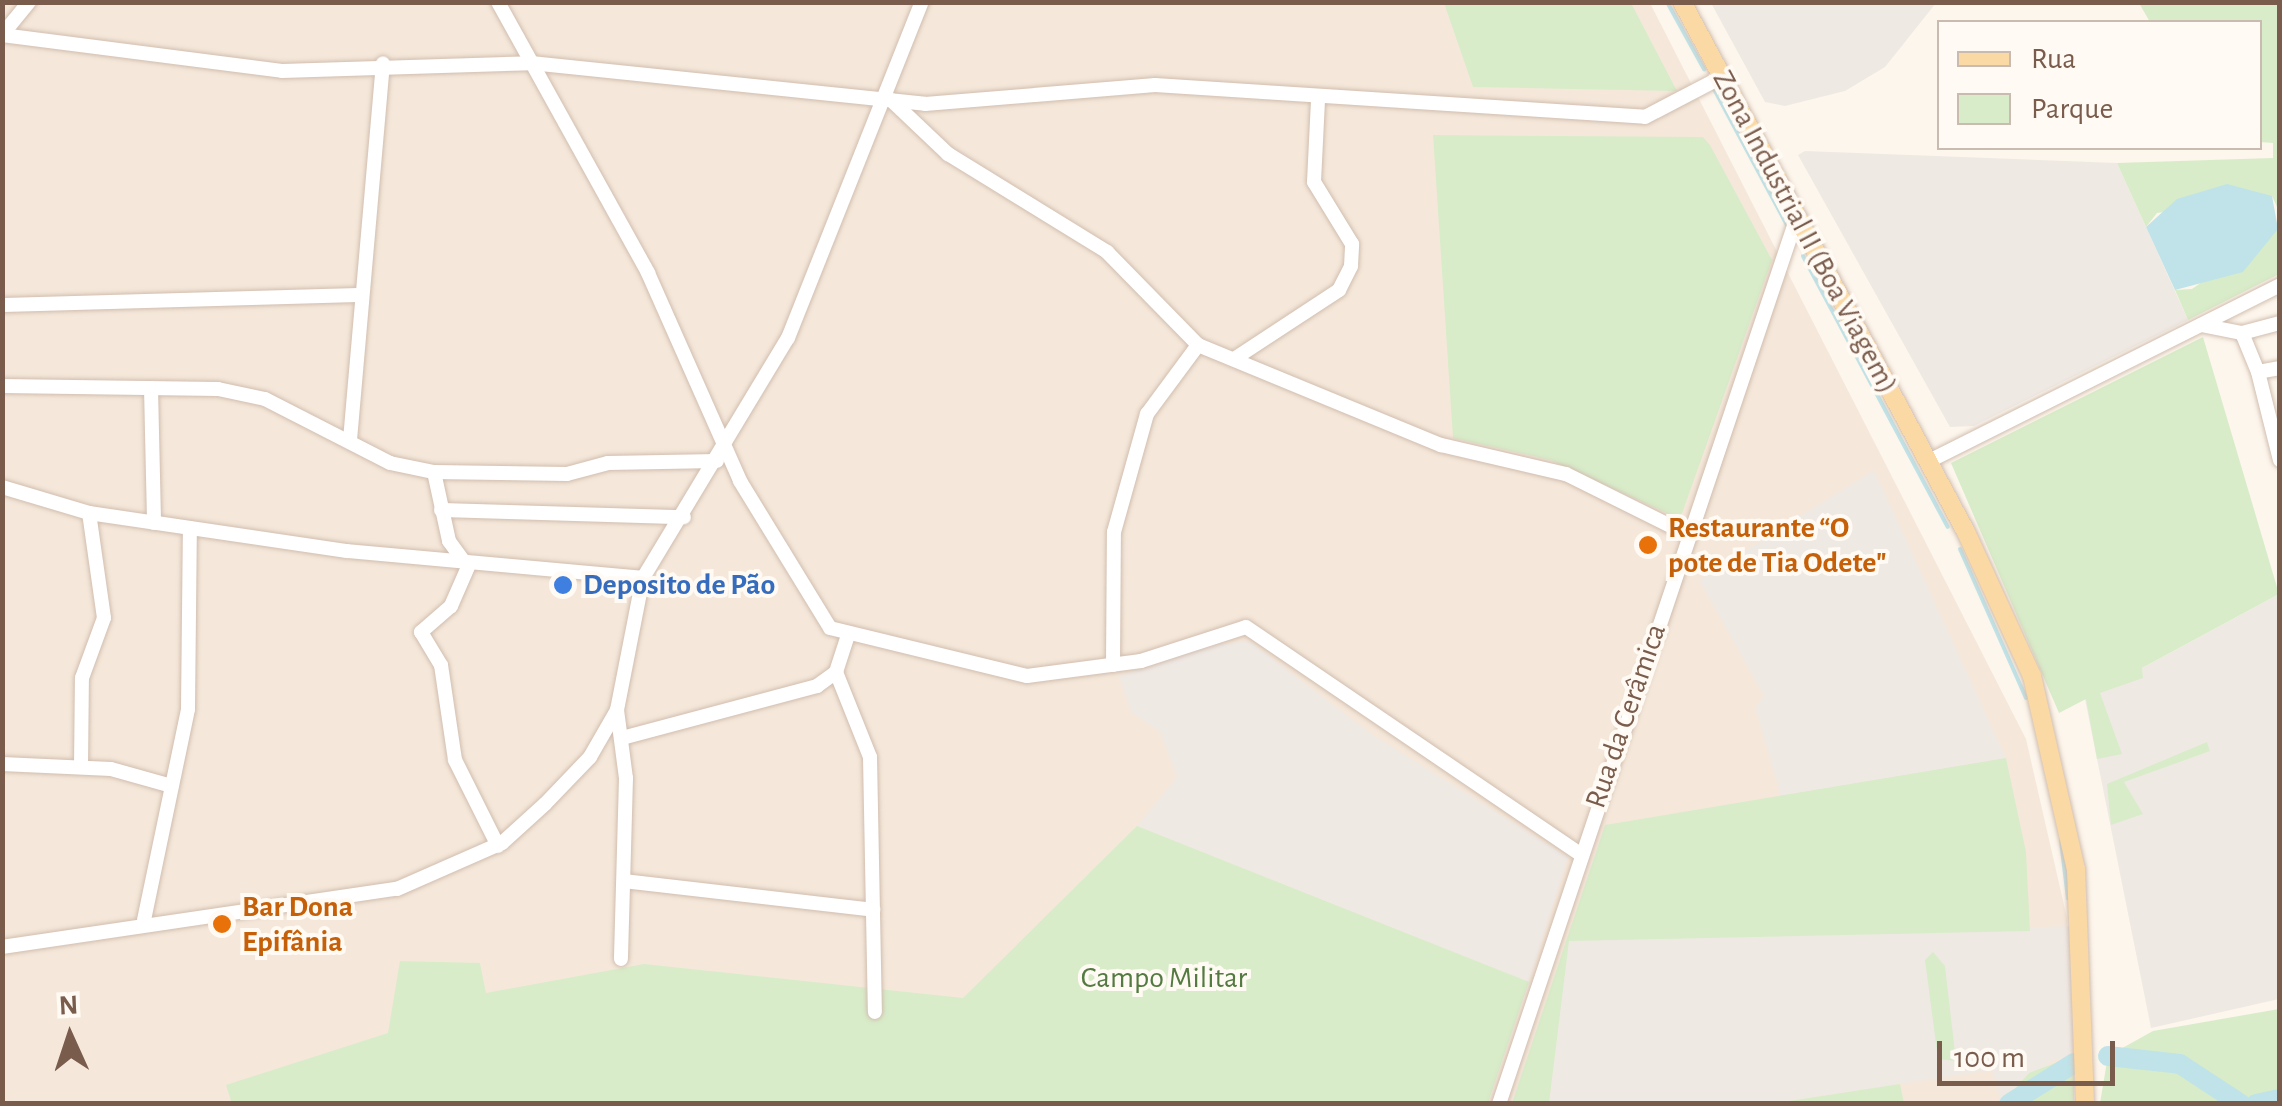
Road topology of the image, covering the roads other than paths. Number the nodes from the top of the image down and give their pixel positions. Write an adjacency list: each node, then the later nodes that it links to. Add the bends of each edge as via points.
1 (28, 2): 5 (street, via 2,35 282,71)
2 (498, 2): 6 (street)
3 (922, 2): 8 (street)
4 (1682, 2): 7 (main road, Zona Industrial II (Boa Viagem))
5 (383, 63): 6 (street); 12 (street)
6 (531, 63): 8 (street); 24 (street, via 648,274)
7 (1722, 77): 9 (street, via 1645,117); 10 (main road, Zona Industrial II (Boa Viagem))
8 (882, 94): 9 (street, via 924,104 1155,85); 17 (street, via 948,154 1107,252); 24 (street, via 788,338)
9 (1318, 100): 18 (street, via 1314,182 1352,244 1350,266 1338,290)
10 (1797, 217): 27 (main road, Zona Industrial II (Boa Viagem)); 35 (street, Rua da Cerâmica)
11 (2280, 285): 15 (street)
12 (360, 295): 13 (street); 23 (street)
13 (2, 304)
14 (2280, 323): 16 (street)
15 (2200, 325): 16 (street); 27 (street)
16 (2242, 333): 20 (street)
17 (1198, 345): 18 (street); 39 (street, via 1146,414 1114,532)
18 (1234, 359): 35 (street, via 1441,445 1566,474)
19 (2280, 368): 20 (street)
20 (2258, 372): 25 (street)
21 (2, 386): 22 (street)
22 (151, 388): 23 (street, via 265,399); 33 (street)
23 (350, 440): 28 (street, via 390,463)
24 (727, 446): 26 (street); 38 (street, via 814,608)
25 (2280, 460)
26 (717, 461): 28 (street, via 608,463 568,474); 32 (street)
27 (1929, 461): 55 (main road, Zona Industrial II (Boa Viagem), via 2016,639 2062,782 2082,933)
28 (434, 472): 30 (street)
29 (2, 486): 31 (street)
30 (441, 510): 32 (street); 36 (street)
31 (90, 513): 33 (street); 44 (street, via 104,618 82,678)
32 (684, 517): 37 (street)
33 (154, 522): 34 (street)
34 (190, 528): 36 (street); 45 (street, via 188,709)
35 (1689, 534): 47 (street, Rua da Cerâmica)
36 (468, 567): 37 (street); 46 (street, via 451,606 420,632 442,665 455,760)
37 (643, 578): 41 (street)
38 (848, 636): 39 (street, via 1027,676); 40 (street)
39 (1112, 665): 47 (street, via 1229,630 1257,631)
40 (836, 672): 42 (street, via 766,704); 49 (street, via 870,757)
41 (617, 710): 42 (street); 46 (street, via 590,757)
42 (622, 738): 48 (street)
43 (2, 764): 44 (street)
44 (81, 767): 45 (street)
45 (172, 786): 50 (street)
46 (498, 846): 50 (street, via 397,889)
47 (1578, 853): 54 (street, Rua da Cerâmica)
48 (624, 882): 49 (street); 52 (street)
49 (873, 910): 53 (street)
50 (144, 920): 51 (street)
51 (2, 947)
52 (621, 960)
53 (875, 1012)
54 (1499, 1104)
55 (2085, 1104)

